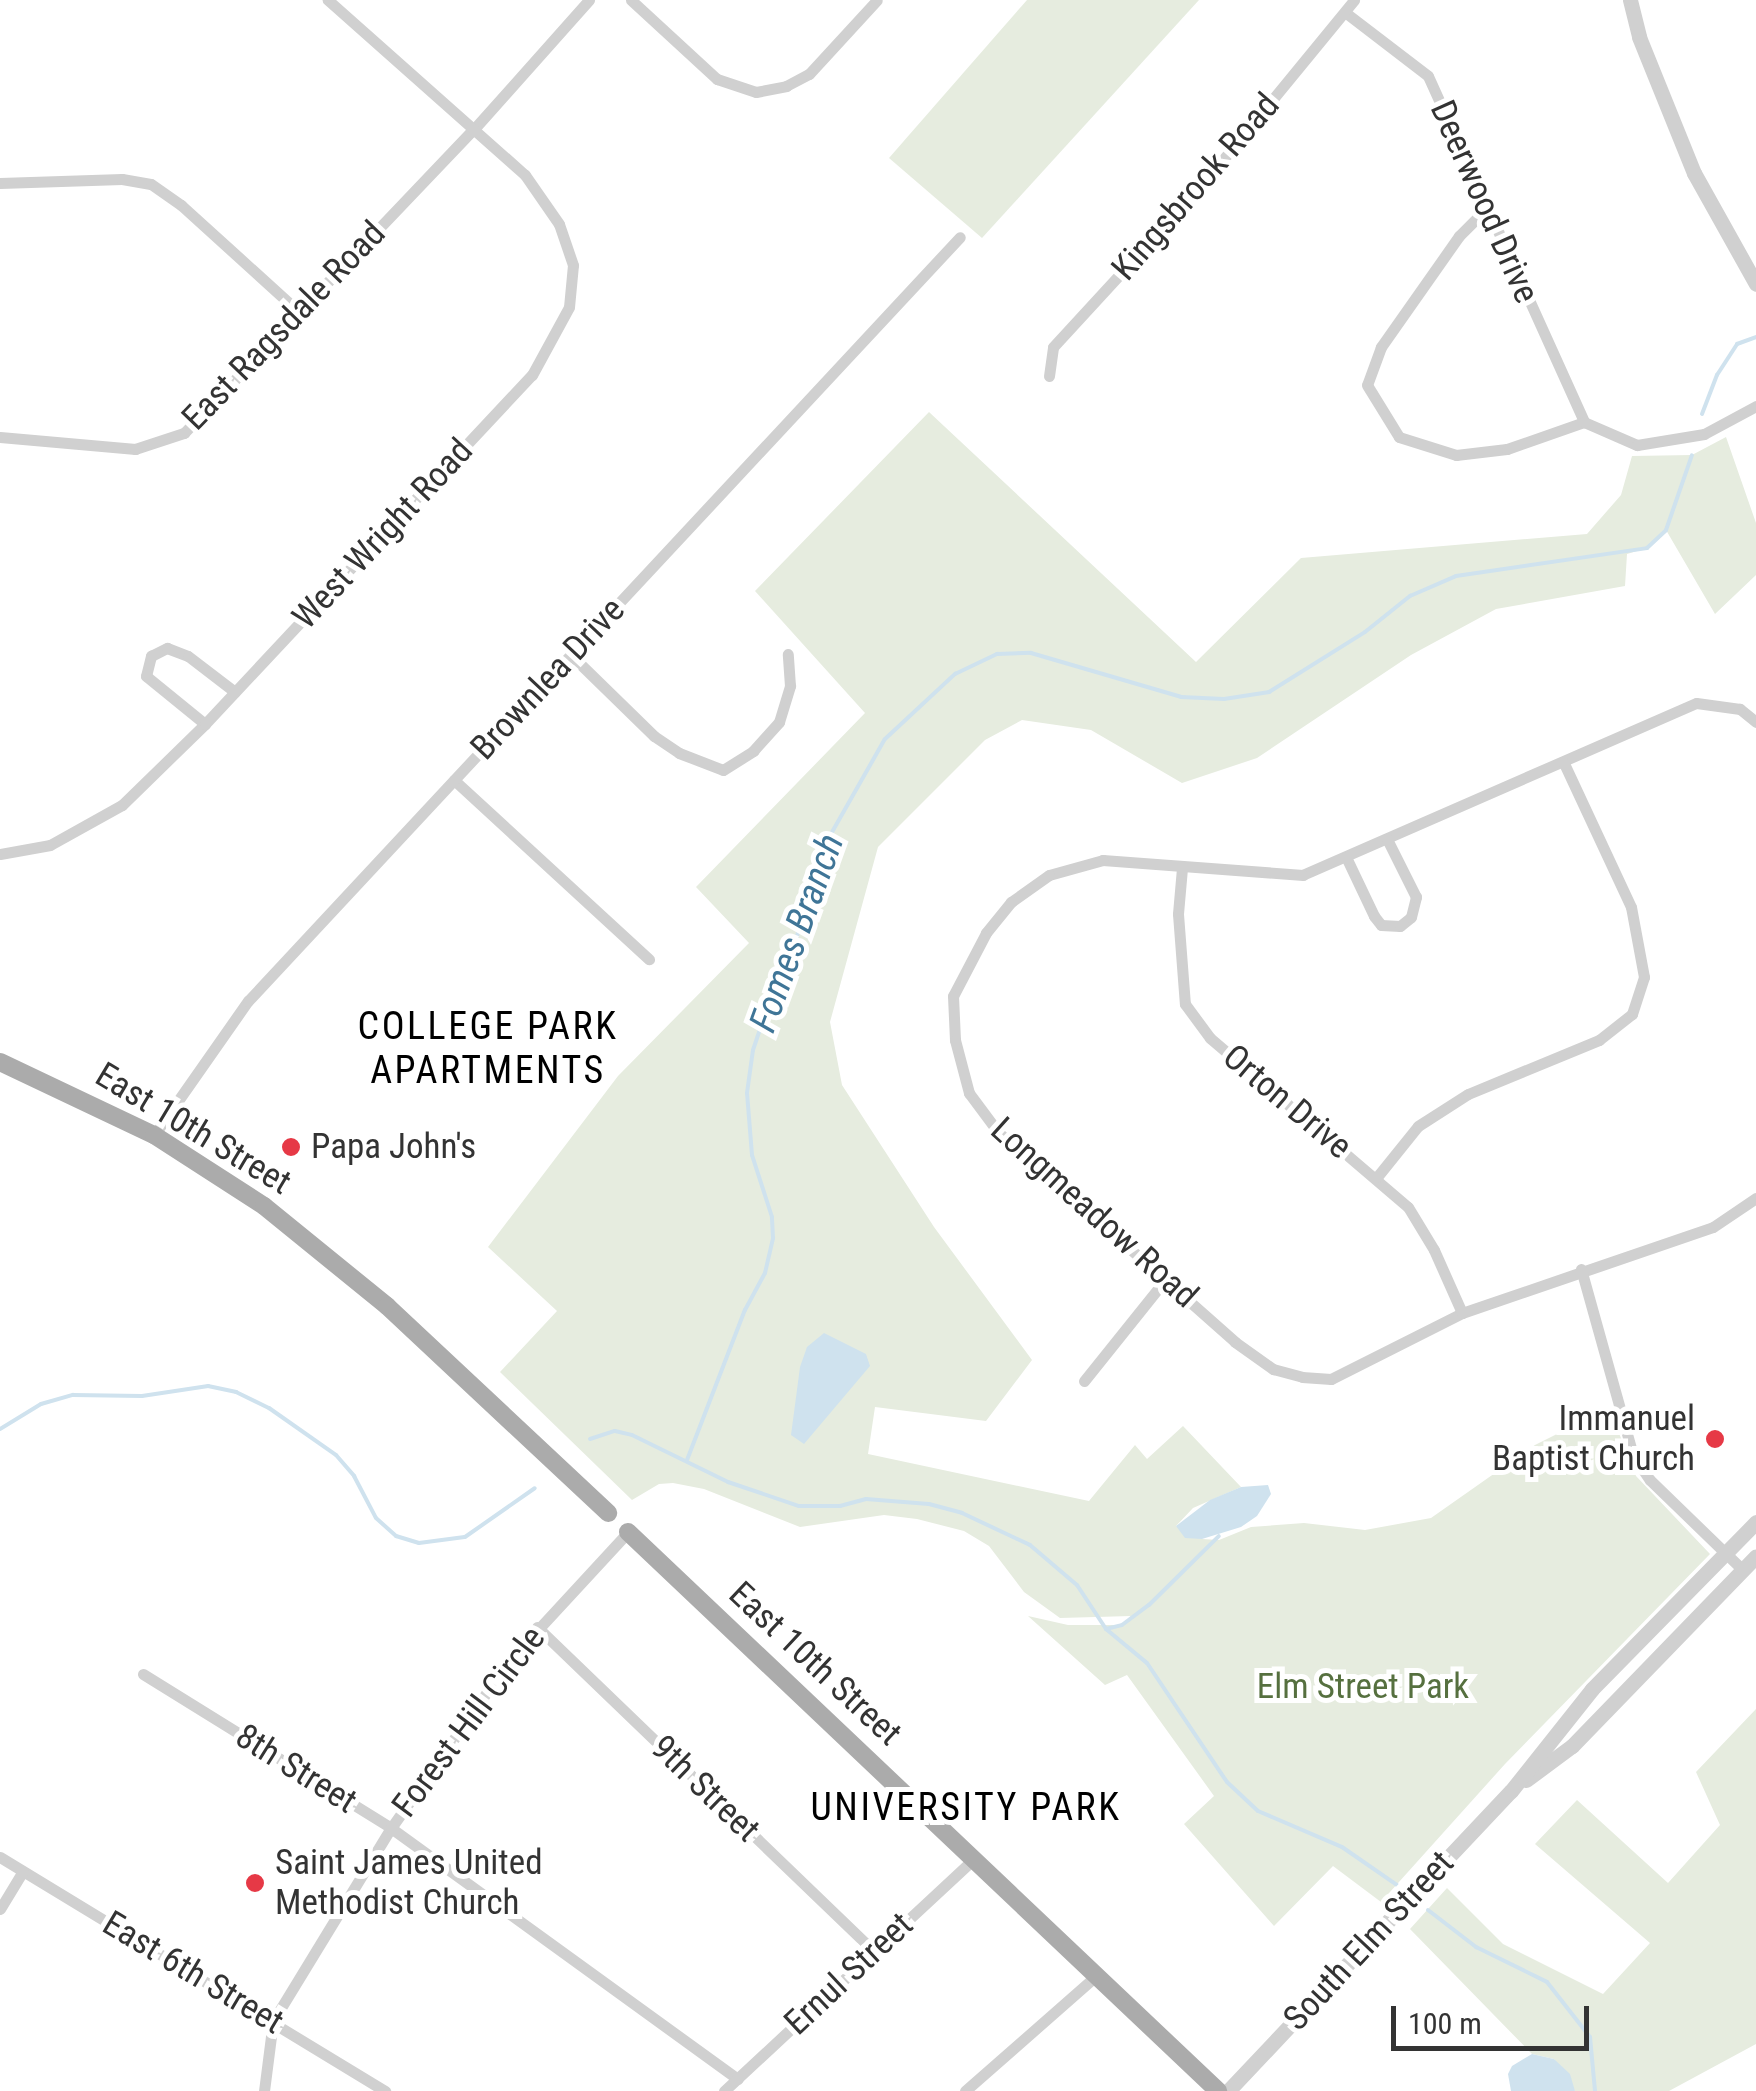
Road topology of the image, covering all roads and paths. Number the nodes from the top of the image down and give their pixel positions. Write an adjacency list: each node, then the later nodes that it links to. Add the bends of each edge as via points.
1 (328, 0): 8 (street, West Wright Road)
2 (589, 0): 8 (street, East Ragsdale Road)
3 (632, 0): 4 (street, via 717,79 756,92 809,74)
4 (877, 0)
5 (1354, 0): 7 (street, Kingsbrook Road)
6 (1630, 0): 12 (street, via 1694,173)
7 (1346, 13): 10 (street, Deerwood Drive, via 1428,76); 14 (street, Kingsbrook Road, via 1203,184 1053,347)
8 (474, 129): 13 (street, East Ragsdale Road); 20 (street, West Wright Road, via 525,175 559,224 574,265 569,307 532,375)
9 (0, 183): 13 (street, via 151,184)
10 (1485, 210): 16 (street, Deerwood Drive); 16 (street, via 1381,347 1367,385 1399,437 1456,455 1507,449)
11 (960, 236): 19 (street, Brownlea Drive)
12 (1756, 284)
13 (299, 312): 17 (street, East Ragsdale Road, via 184,433 135,449)
14 (1049, 376)
15 (1756, 406): 16 (street, via 1704,434 1637,446)
16 (1584, 422)
17 (0, 436)
18 (788, 654): 19 (street, via 790,686 779,722 753,752 723,770 654,736)
19 (571, 655): 24 (street, Brownlea Drive)
20 (235, 692): 22 (street, West Wright Road); 22 (street, via 188,656 166,648 152,656 146,676)
21 (1756, 722): 23 (street, Longmeadow Road, via 1740,709 1696,703)
22 (205, 724): 26 (street, West Wright Road, via 122,805 50,845)
23 (1564, 762): 25 (street, Longmeadow Road); 32 (street, via 1631,906 1644,976 1632,1014 1598,1040 1434,1115)
24 (454, 780): 29 (street); 31 (street, Brownlea Drive, via 248,1001)
25 (1388, 839): 27 (street, Longmeadow Road); 27 (street, via 1416,897 1411,917 1400,926 1381,925)
26 (0, 854)
27 (1346, 857): 28 (street, Longmeadow Road, via 1302,875)
28 (1182, 868): 32 (street, Orton Drive, via 1178,914 1185,1004 1210,1038); 35 (street, Longmeadow Road, via 1103,860 1048,874 986,933 953,996 955,1040 978,1106 998,1132)
29 (649, 959)
30 (0, 1062): 31 (main road, East 10th Street)
31 (154, 1135): 38 (main road, East 10th Street, via 312,1242)
32 (1377, 1177): 36 (street, Orton Drive, via 1408,1206)
33 (1756, 1198): 34 (street, Longmeadow Road, via 1714,1226)
34 (1581, 1269): 36 (street, Longmeadow Road); 41 (street, via 1632,1455)
35 (1165, 1280): 36 (street, Longmeadow Road, via 1235,1342 1273,1368 1302,1377 1332,1379); 37 (street)
36 (1462, 1313)
37 (1084, 1381)
38 (608, 1513)
39 (1756, 1522): 41 (street, South Elm Street)
40 (628, 1532): 44 (street, Forest Hill Circle); 53 (main road, East 10th Street)
41 (1726, 1554): 43 (street); 46 (street, South Elm Street)
42 (1756, 1556): 43 (street, South Elm Street)
43 (1743, 1570): 47 (street, South Elm Street)
44 (538, 1628): 51 (street, Forest Hill Circle); 56 (street, 9th Street)
45 (142, 1674): 51 (street, 8th Street)
46 (1592, 1688): 47 (street); 48 (street, South Elm Street)
47 (1610, 1707): 49 (street, South Elm Street)
48 (1556, 1730): 49 (street); 50 (street, South Elm Street)
49 (1572, 1746): 50 (street, South Elm Street)
50 (1511, 1791): 65 (street, South Elm Street)
51 (391, 1828): 58 (street, Forest Hill Circle); 59 (street, 8th Street)
52 (0, 1857): 54 (street, East 6th Street)
53 (974, 1859): 56 (street, Ernul Street); 57 (main road, East 10th Street)
54 (23, 1872): 55 (street); 58 (street, East 6th Street)
55 (0, 1910)
56 (873, 1950): 59 (street, Ernul Street)
57 (1098, 1974): 63 (street); 64 (main road, East 10th Street)
58 (273, 2021): 60 (street, Forest Hill Circle); 61 (street, East 6th Street)
59 (738, 2079): 62 (street, Ernul Street)
60 (264, 2091)
61 (385, 2091)
62 (724, 2091)
63 (965, 2091)
64 (1218, 2091)
65 (1228, 2091)

